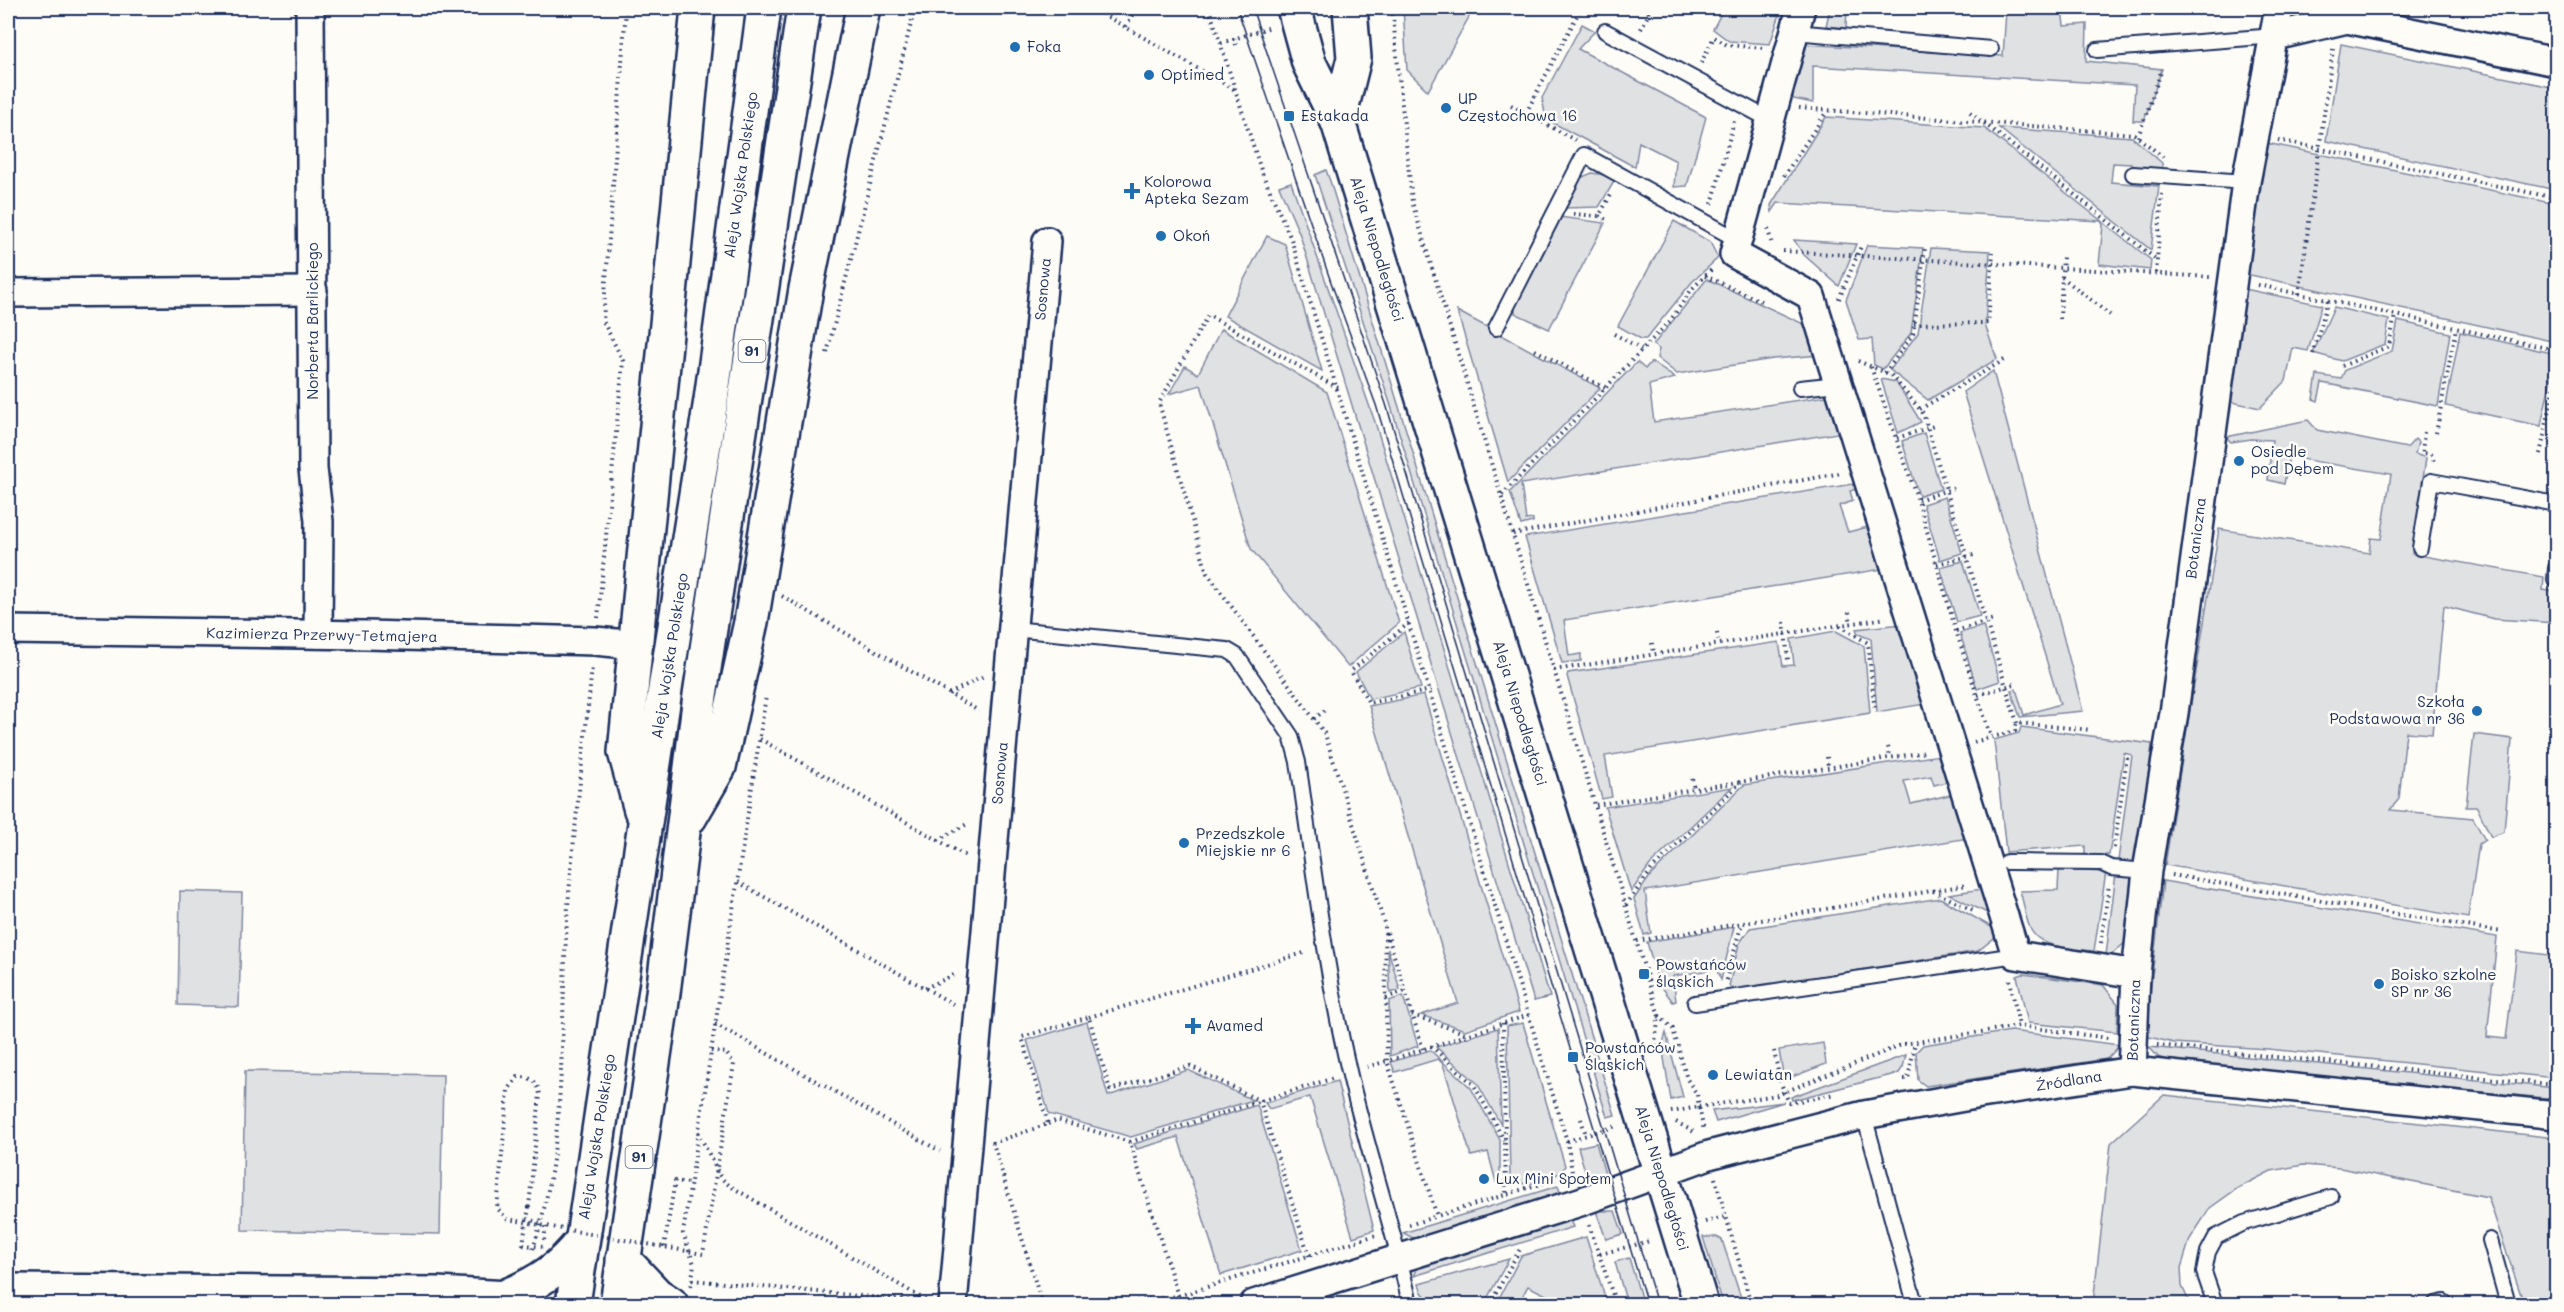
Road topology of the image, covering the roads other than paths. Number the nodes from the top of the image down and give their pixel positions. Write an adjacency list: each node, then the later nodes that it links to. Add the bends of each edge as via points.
1 (310, 8): 21 (street, Norberta Barlickiego)
2 (698, 8): 31 (main road)
3 (764, 8): 32 (main road, Aleja Wojska Polskiego / 91, via 711,400)
4 (804, 8): 33 (main road, 91)
5 (863, 8): 33 (main road, via 806,289 746,645 719,766)
6 (1350, 8): 16 (main road, via 1354,58)
7 (2279, 8): 11 (street, Botaniczna)
8 (1289, 14): 16 (main road, Aleja Niepodległości)
9 (1790, 29): 12 (lane); 15 (street)
10 (1605, 31): 15 (lane, via 1739,103)
11 (2275, 36): 13 (lane); 14 (street, via 2347,19); 18 (street, Botaniczna)
12 (1991, 50)
13 (2097, 50)
14 (2556, 62)
15 (1772, 113): 19 (street)
16 (1338, 122): 42 (main road, Aleja Niepodległości)
17 (2133, 174): 18 (lane)
18 (2246, 182): 35 (street, Botaniczna, via 2175,701)
19 (1738, 240): 23 (lane, via 1584,155); 24 (street, via 1734,254 1811,296)
20 (1047, 241): 28 (street, Sosnowa)
21 (313, 291): 22 (street); 30 (street, Norberta Barlickiego)
22 (8, 293)
23 (1496, 328)
24 (1838, 384): 25 (lane); 36 (street)
25 (1800, 388)
26 (2556, 504): 27 (lane, via 2431,481)
27 (2420, 548)
28 (1013, 629): 46 (lane, via 1227,651 1237,656 1291,736 1349,1073); 51 (street, Sosnowa)
29 (8, 630): 30 (street, Kazimierza Przerwy-Tetmajera)
30 (318, 634): 31 (street, Kazimierza Przerwy-Tetmajera)
31 (637, 645): 32 (main road, via 625,752)
32 (645, 822): 45 (main road, Aleja Wojska Polskiego / 91)
33 (684, 829): 47 (main road, 91)
34 (2007, 862): 35 (lane, via 2100,862 2111,868)
35 (2147, 871): 37 (street, Botaniczna)
36 (2016, 955): 37 (street); 38 (lane)
37 (2136, 974): 39 (street, Botaniczna)
38 (1695, 1003)
39 (2132, 1071): 40 (street, Źródlana); 41 (street, Źródlana)
40 (1864, 1115): 42 (street, Źródlana, via 1709,1155); 57 (lane)
41 (2556, 1115)
42 (1661, 1173): 46 (street); 56 (main road, Aleja Niepodległości)
43 (2331, 1197): 58 (lane, via 2244,1223 2216,1237 2204,1272)
44 (2490, 1240): 61 (lane)
45 (581, 1242): 50 (main road, via 567,1260); 52 (main road, Aleja Wojska Polskiego / 91)
46 (1400, 1258): 54 (street); 55 (lane)
47 (623, 1259): 49 (main road, via 657,1295); 53 (main road, 91)
48 (8, 1288): 50 (street, via 437,1291)
49 (681, 1299)
50 (518, 1300)
51 (944, 1304)
52 (573, 1305)
53 (617, 1305)
54 (1254, 1305)
55 (1410, 1305)
56 (1701, 1305)
57 (1914, 1305)
58 (2214, 1305)
59 (2435, 1305): 60 (lane)
60 (2444, 1305)
61 (2508, 1305)

